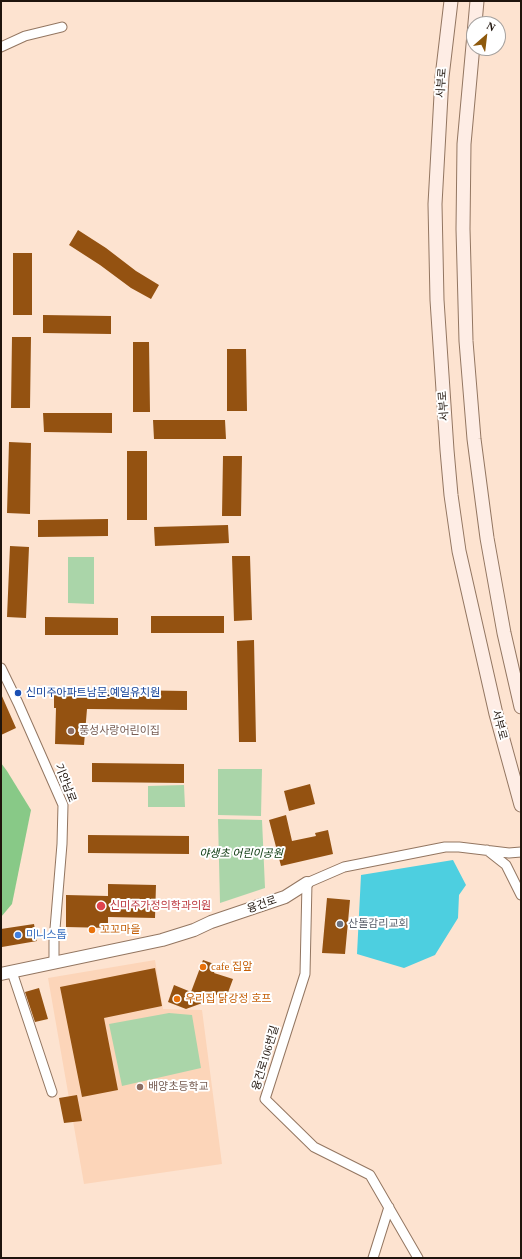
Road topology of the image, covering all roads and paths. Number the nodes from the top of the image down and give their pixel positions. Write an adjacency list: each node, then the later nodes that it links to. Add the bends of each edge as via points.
1 (451, 1): 7 (main road, 서부로, via 442,77 435,204 437,300 448,465 460,550 496,714)
2 (477, 1): 6 (main road, via 464,144 466,341 474,439 487,538)
3 (62, 28): 4 (street, via 25,36)
4 (1, 47)
5 (1, 668): 12 (street, 기안남로, via 63,805)
6 (521, 708)
7 (521, 804)
8 (486, 850): 9 (street, 융건로); 10 (street, 융건로, via 445,847 344,867); 11 (street, via 506,865)
9 (521, 852)
10 (307, 883): 12 (street, 융건로, via 285,897 194,930); 15 (street, 융건로106번길, via 305,974 265,1099 314,1148 370,1175)
11 (521, 895)
12 (54, 963): 13 (street, 융건로)
13 (6, 973): 14 (street)
14 (52, 1092)
15 (389, 1207): 16 (street); 17 (street, 융건로106번길)
16 (373, 1258)
17 (418, 1258)

